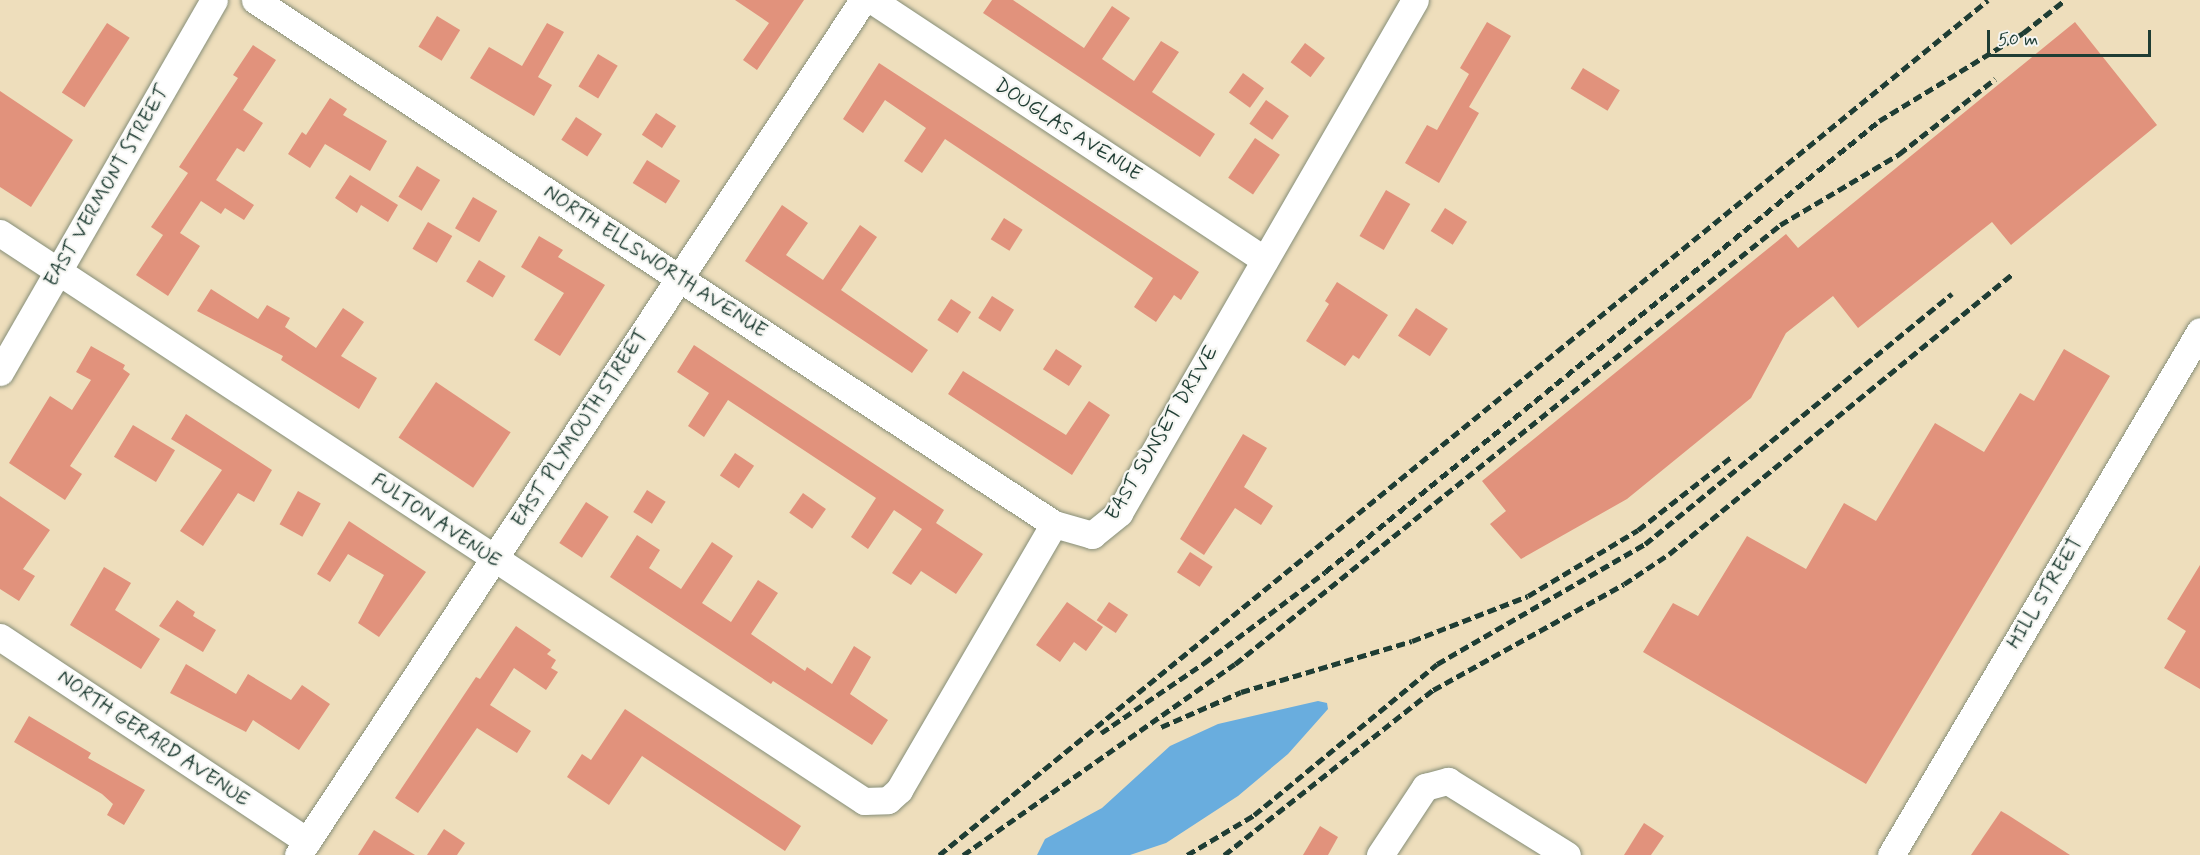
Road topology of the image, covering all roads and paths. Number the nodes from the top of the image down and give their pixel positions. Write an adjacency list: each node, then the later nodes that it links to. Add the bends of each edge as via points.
1 (214, 0): 8 (street, EAST VERMONT STREET)
2 (255, 0): 9 (street, NORTH ELLSWORTH AVENUE)
3 (863, 0): 9 (street, EAST PLYMOUTH STREET)
4 (872, 0): 7 (street, DOUGLAS AVENUE)
5 (1415, 0): 7 (street, EAST SUNSET DRIVE)
6 (0, 233): 8 (street, FULTON AVENUE)
7 (1265, 260): 12 (street, EAST SUNSET DRIVE, via 1119,513 1092,536)
8 (58, 271): 11 (street, EAST VERMONT STREET); 13 (street, FULTON AVENUE)
9 (680, 278): 12 (street, NORTH ELLSWORTH AVENUE); 13 (street, EAST PLYMOUTH STREET)
10 (2200, 331): 18 (street, HILL STREET)
11 (0, 372)
12 (1054, 524): 13 (street, FULTON AVENUE, via 898,790 876,803 853,796)
13 (493, 559): 15 (street, EAST PLYMOUTH STREET)
14 (0, 637): 15 (street, NORTH GERARD AVENUE)
15 (302, 848)
16 (1380, 855): 17 (street, via 1425,787 1448,782)
17 (1567, 855)
18 (1891, 855)

